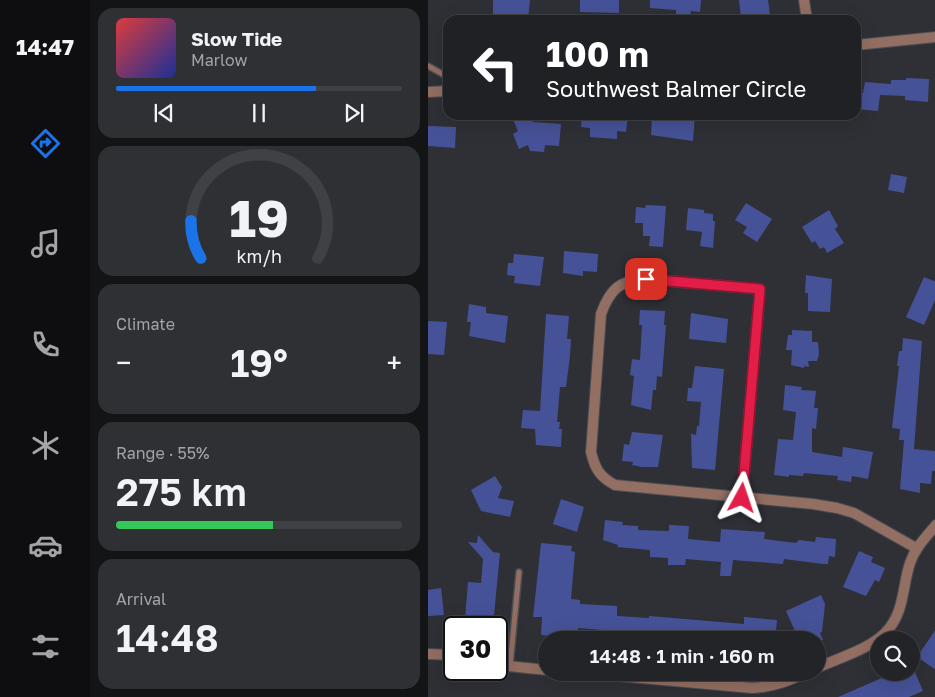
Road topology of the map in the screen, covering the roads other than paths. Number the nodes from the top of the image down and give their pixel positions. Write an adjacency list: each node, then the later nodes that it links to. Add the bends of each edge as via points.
1 (804, 0): 2 (street)
2 (806, 15)
3 (936, 37): 4 (street)
4 (861, 44)
5 (428, 66): 6 (lane)
6 (443, 74)
7 (443, 91): 8 (street)
8 (428, 92)
9 (742, 498): 9 (street, via 760,289 646,279 631,280 617,287 606,299 601,314 591,452 594,466 615,486); 11 (street, via 837,508 854,513)
10 (936, 525): 11 (street)
11 (916, 548): 15 (street, via 906,576 905,595 885,633 873,643)
12 (519, 572): 16 (lane)
13 (428, 654): 14 (street)
14 (443, 655)
15 (826, 664)
16 (510, 666): 17 (street)
17 (538, 669)
18 (674, 681): 19 (street, via 752,688 767,688)
19 (788, 681)

